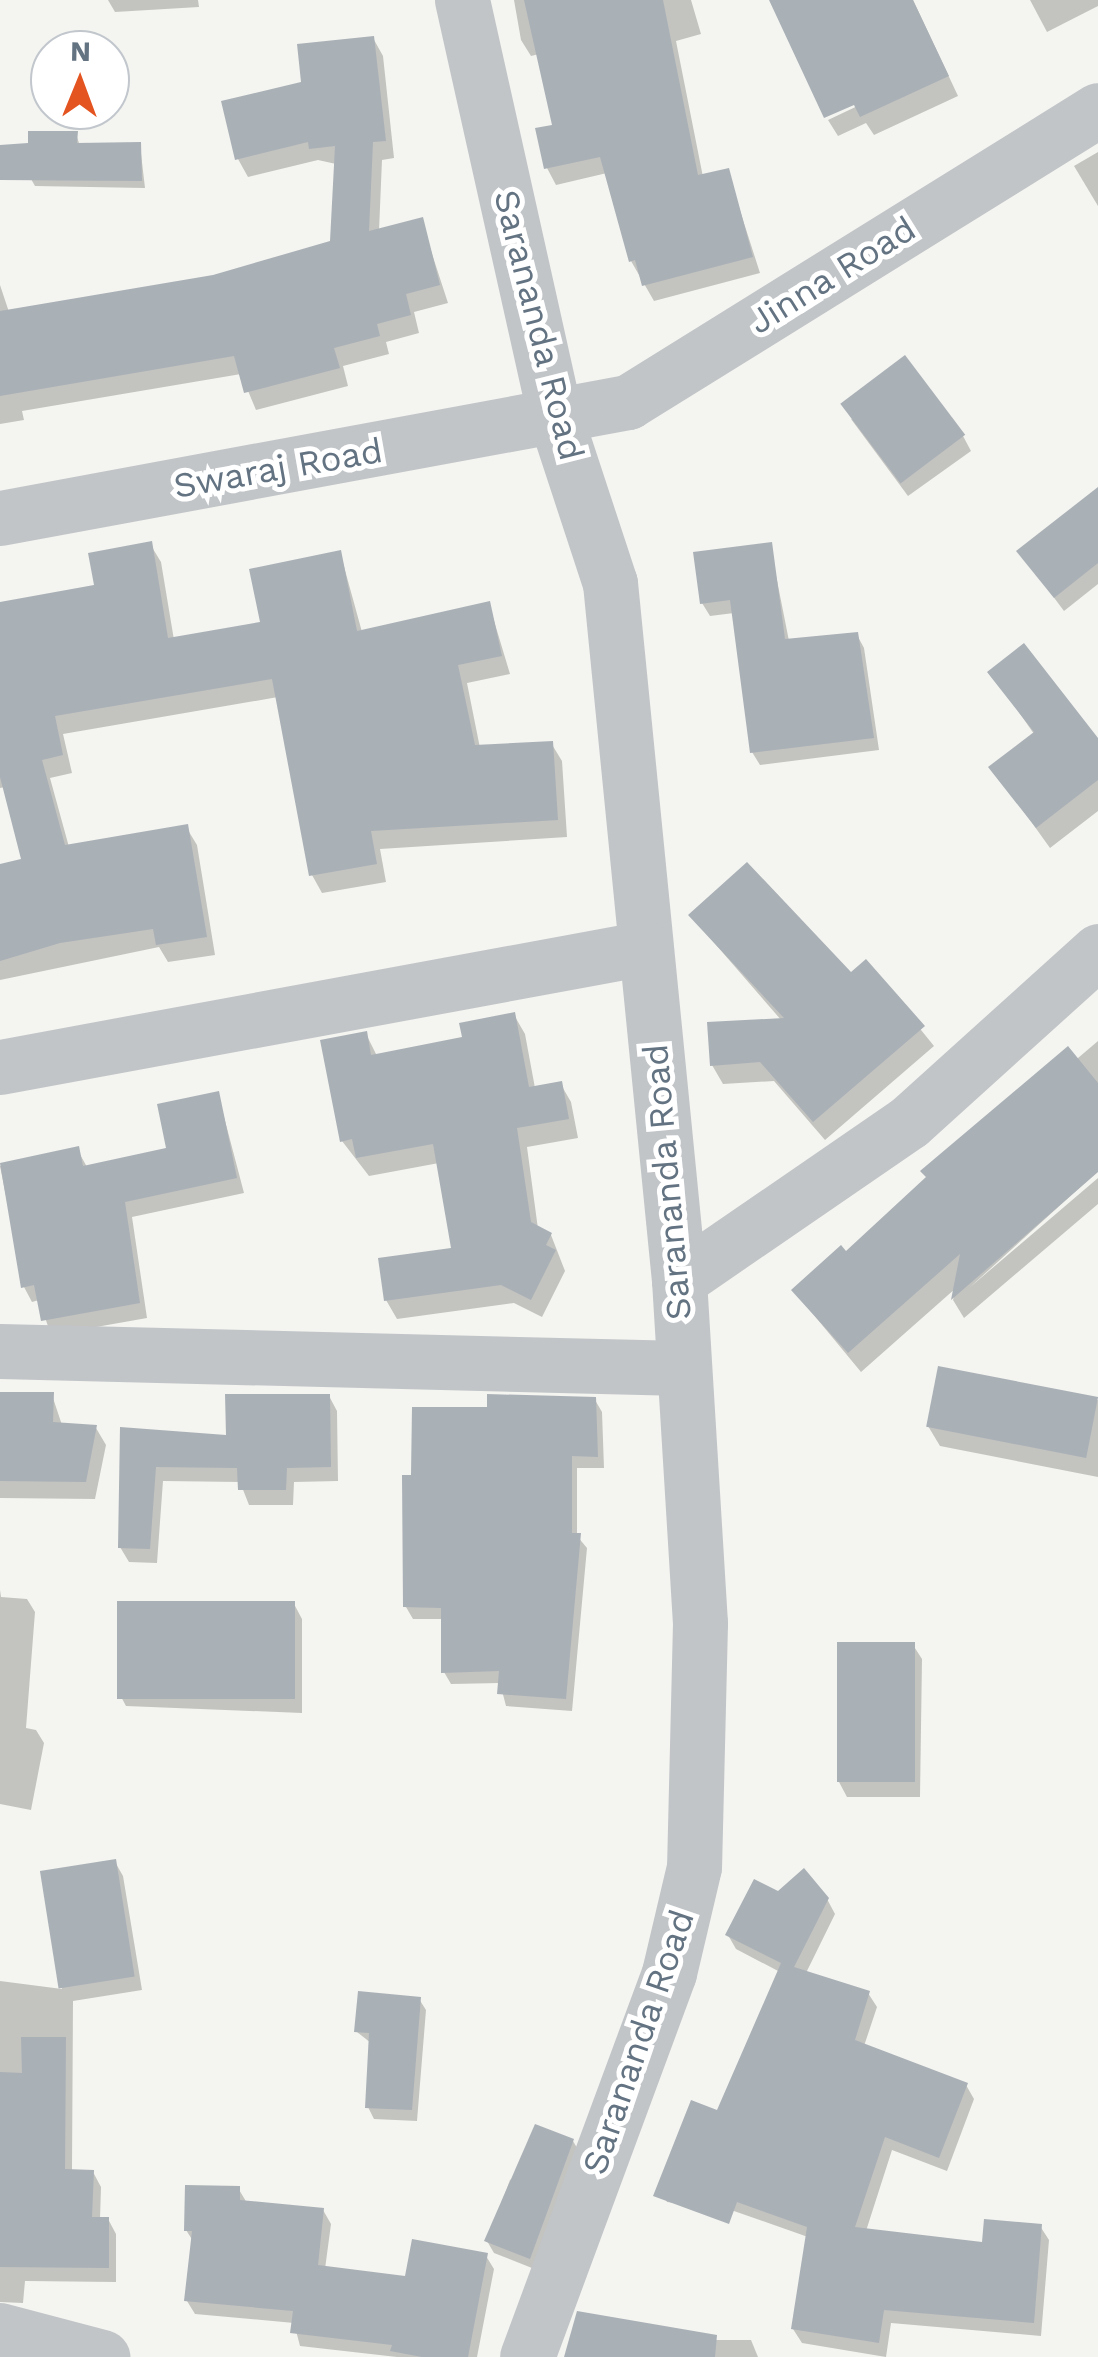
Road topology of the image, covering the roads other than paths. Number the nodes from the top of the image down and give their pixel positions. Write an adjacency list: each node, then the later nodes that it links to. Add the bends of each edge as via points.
1 (462, 0): 3 (street, Sarananda Road)
2 (1098, 110): 3 (street, Jinna Road, via 628,402)
3 (556, 418): 4 (street, Swaraj Road); 5 (street, Sarananda Road, via 610,583)
4 (0, 518)
5 (645, 948): 7 (street); 8 (street, Sarananda Road)
6 (1098, 951): 8 (street, via 909,1122)
7 (0, 1067)
8 (679, 1280): 10 (street, Sarananda Road)
9 (0, 1351): 10 (street)
10 (682, 1368): 13 (street, Sarananda Road, via 700,1624 694,1867 669,1974)
11 (0, 2330): 12 (street)
12 (102, 2357)
13 (526, 2357)

